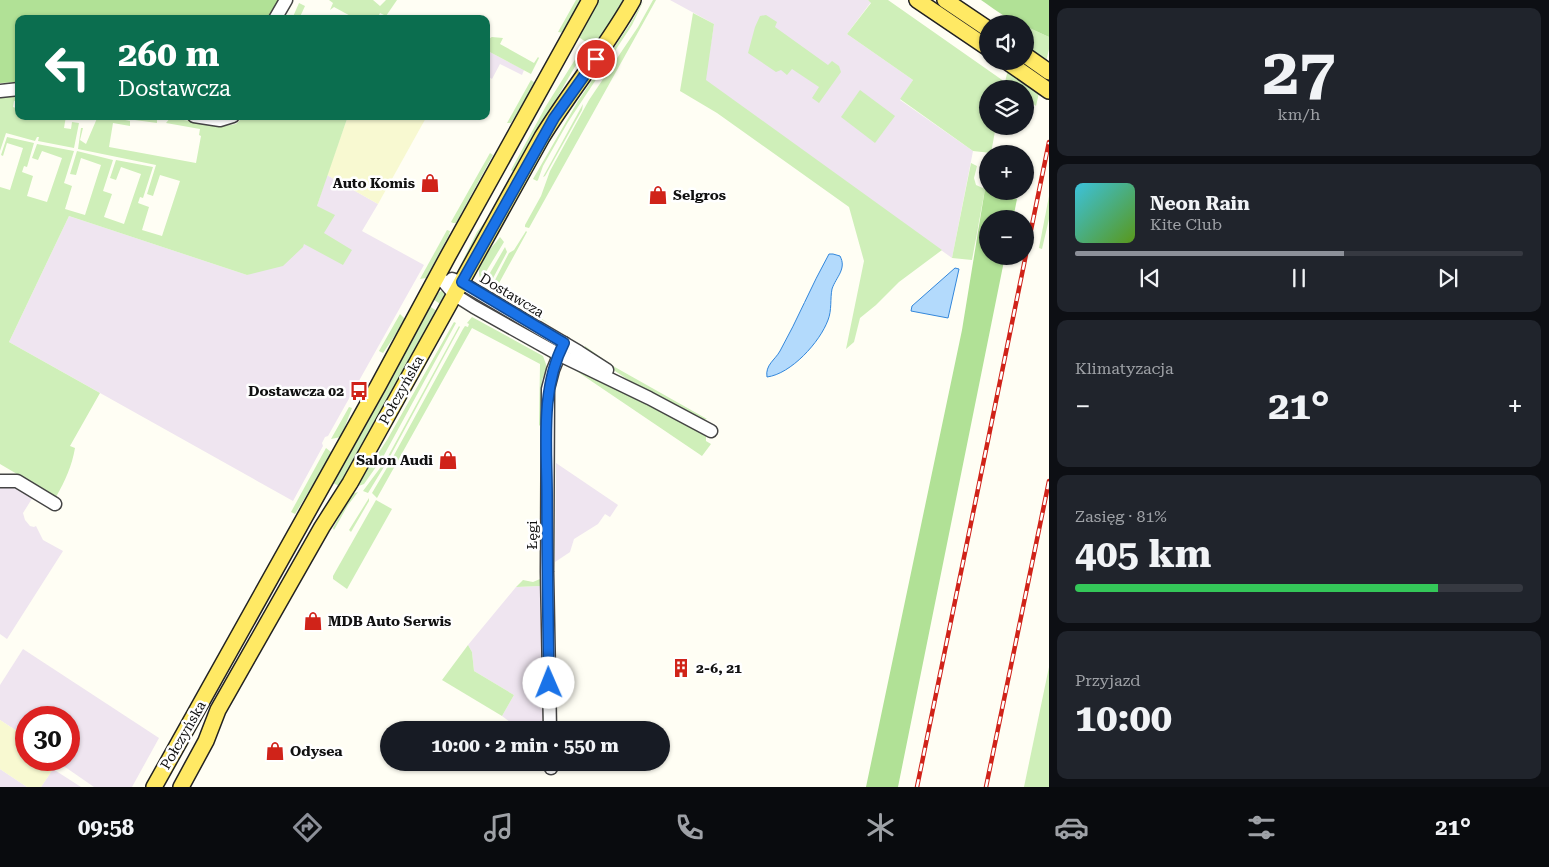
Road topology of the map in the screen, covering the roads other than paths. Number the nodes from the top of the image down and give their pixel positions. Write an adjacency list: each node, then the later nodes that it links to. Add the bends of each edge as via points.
1 (286, 0): 6 (street)
2 (590, 0): 15 (main road, Połczyńska)
3 (633, 0): 16 (main road, Połczyńska, via 606,45 554,118)
4 (917, 0): 8 (main road)
5 (945, 0): 7 (main road)
6 (277, 15)
7 (979, 23)
8 (979, 42)
9 (1034, 61): 11 (main road)
10 (1018, 70): 14 (main road)
11 (1049, 72)
12 (15, 89): 13 (street)
13 (0, 90)
14 (1049, 92)
15 (438, 275): 16 (street, Dostawcza); 22 (main road, Połczyńska)
16 (458, 289): 17 (street, Dostawcza); 23 (main road, Połczyńska, via 350,483 263,629 218,710 206,741)
17 (561, 349): 18 (street, Dostawcza); 21 (street, Łęgi, via 548,389)
18 (711, 431)
19 (0, 481): 20 (street, via 17,481)
20 (55, 504)
21 (550, 721)
22 (154, 787)
23 (181, 787)

